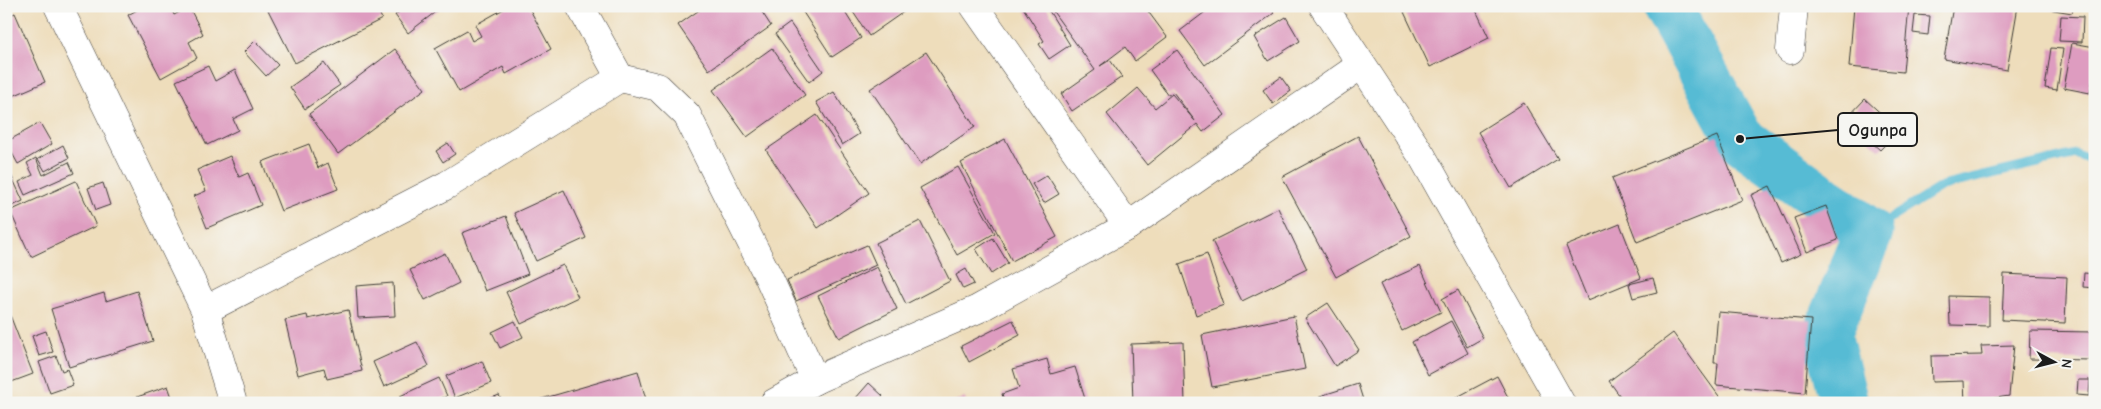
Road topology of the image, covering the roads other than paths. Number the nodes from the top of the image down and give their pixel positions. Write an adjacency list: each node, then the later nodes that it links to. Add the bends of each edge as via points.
1 (58, 6): 10 (street)
2 (580, 6): 8 (street)
3 (974, 6): 9 (street)
4 (1323, 6): 7 (street)
5 (1794, 6): 6 (street)
6 (1790, 50)
7 (1362, 65): 9 (street); 14 (street, via 1422,156)
8 (620, 78): 10 (street, via 448,185); 11 (street, via 658,87 687,115 770,278)
9 (1128, 226): 11 (street, via 978,309)
10 (206, 310): 12 (street)
11 (815, 380): 13 (street)
12 (233, 403)
13 (774, 403)
14 (1561, 403)

